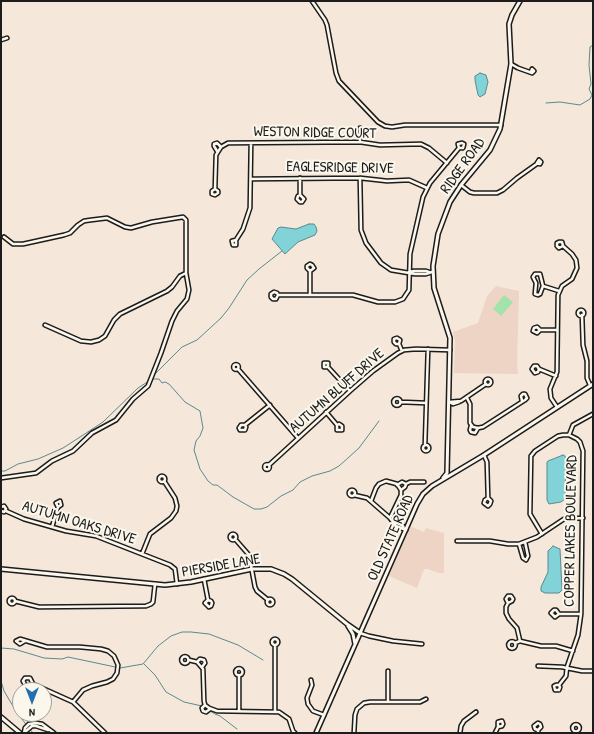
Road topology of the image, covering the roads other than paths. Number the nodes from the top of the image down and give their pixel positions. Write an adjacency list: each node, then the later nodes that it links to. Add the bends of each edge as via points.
1 (312, 1): 7 (street, via 326,20 337,77 378,122 392,127)
2 (520, 1): 5 (street, RIDGE ROAD, via 509,24)
3 (6, 38): 4 (street)
4 (1, 40)
5 (511, 64): 6 (street); 7 (street, RIDGE ROAD)
6 (531, 72)
7 (502, 126): 19 (street, RIDGE ROAD, via 490,150)
8 (360, 128): 9 (street)
9 (360, 142): 10 (street, WESTON RIDGE COURT); 14 (street, WESTON RIDGE COURT, via 380,145 423,145)
10 (251, 143): 11 (street, WESTON RIDGE COURT, via 228,143); 18 (street)
11 (221, 147): 13 (street); 13 (street, via 217,143 214,144)
12 (459, 148): 14 (street)
13 (217, 151): 21 (street)
14 (447, 163): 20 (street)
15 (538, 163): 19 (street, via 497,193 474,193)
16 (300, 178): 17 (street, EAGLESRIDGE DRIVE); 18 (street, EAGLESRIDGE DRIVE); 22 (street)
17 (360, 178): 20 (street, EAGLESRIDGE DRIVE, via 409,180); 27 (street, via 360,225 366,243 388,269)
18 (251, 179): 24 (street, via 249,214)
19 (461, 185): 28 (street, RIDGE ROAD, via 444,215)
20 (427, 188): 27 (street, via 410,254)
21 (214, 189)
22 (300, 195)
23 (4, 237): 29 (street, via 13,244 23,244 64,236 84,221 107,218 130,228 181,217 185,218)
24 (236, 240)
25 (563, 246): 31 (street, via 574,257 577,268 572,279)
26 (310, 271): 33 (street)
27 (409, 272): 28 (street); 33 (street, via 408,294 398,302 378,302 352,295)
28 (431, 272): 40 (street, RIDGE ROAD, via 436,297 450,338)
29 (186, 273): 35 (street, via 181,274 167,291 120,314 105,336 99,340 81,341); 69 (street, via 188,297 172,321 146,388 116,420 92,433 73,451 52,461 34,474)
30 (543, 286): 30 (street, via 540,274 535,274 534,292 540,294); 31 (street)
31 (559, 291): 37 (street)
32 (278, 295): 33 (street)
33 (310, 295)
34 (582, 315): 47 (street, via 587,378)
35 (45, 324)
36 (540, 330): 37 (street)
37 (557, 330): 45 (street)
38 (399, 344): 41 (street)
39 (428, 349): 40 (street, AUTUMN BLUFF DRIVE); 41 (street, AUTUMN BLUFF DRIVE); 53 (street)
40 (450, 350): 52 (street, RIDGE ROAD)
41 (402, 351): 48 (street, AUTUMN BLUFF DRIVE)
42 (328, 367): 48 (street)
43 (238, 369): 54 (street)
44 (539, 369): 45 (street)
45 (556, 376): 55 (street, via 550,389 551,398)
46 (486, 384): 49 (street)
47 (591, 384): 55 (street, OLD STATE ROAD)
48 (350, 391): 56 (street, AUTUMN BLUFF DRIVE)
49 (467, 398): 52 (street); 60 (street, via 470,404)
50 (522, 401): 61 (street)
51 (401, 402): 53 (street)
52 (449, 402): 66 (street, RIDGE ROAD)
53 (426, 403): 64 (street)
54 (270, 405): 58 (street); 63 (street)
55 (557, 407): 65 (street, OLD STATE ROAD)
56 (326, 412): 59 (street); 63 (street, AUTUMN BLUFF DRIVE)
57 (593, 414): 62 (street, via 573,425)
58 (245, 425)
59 (337, 425)
60 (471, 426): 61 (street); 61 (street, via 471,432 475,433)
61 (478, 428)
62 (569, 435): 84 (street, COPPER LAKES BOULEVARD, via 580,442 584,451); 87 (street, COPPER LAKES BOULEVARD, via 558,436 531,456 530,514)
63 (298, 438): 67 (street, AUTUMN BLUFF DRIVE)
64 (425, 445)
65 (484, 455): 68 (street, OLD STATE ROAD); 77 (street, via 487,462)
66 (446, 463): 68 (street); 70 (street, RIDGE ROAD)
67 (269, 465)
68 (454, 472): 70 (street, OLD STATE ROAD)
69 (1, 478)
70 (443, 478): 86 (street, OLD STATE ROAD, via 420,498)
71 (164, 482): 92 (street, via 175,498 176,511 150,534)
72 (424, 482): 73 (street)
73 (406, 484): 74 (street, via 402,482); 75 (street)
74 (397, 485): 75 (street); 78 (street, via 389,481 380,483)
75 (401, 490): 83 (street)
76 (354, 495): 78 (street)
77 (488, 498)
78 (371, 501): 83 (street)
79 (1, 507): 82 (street, AUTUMN OAKS DRIVE, via 5,507)
80 (58, 507): 85 (street)
81 (1, 511): 82 (street, AUTUMN OAKS DRIVE)
82 (6, 511): 85 (street, AUTUMN OAKS DRIVE)
83 (390, 518): 86 (street, via 396,526)
84 (583, 518): 87 (street, via 564,519); 103 (street, COPPER LAKES BOULEVARD)
85 (52, 527): 92 (street, AUTUMN OAKS DRIVE, via 96,536)
86 (405, 529): 105 (street, OLD STATE ROAD)
87 (542, 534): 90 (street)
88 (235, 539): 94 (street, via 249,555)
89 (457, 541): 91 (street)
90 (525, 542): 91 (street); 91 (street, via 528,556 526,560)
91 (519, 544)
92 (142, 554): 97 (street, AUTUMN OAKS DRIVE, via 173,566)
93 (1, 569): 96 (street, PIERSIDE LANE)
94 (252, 569): 95 (street, PIERSIDE LANE); 99 (street, via 257,591); 104 (street, PIERSIDE LANE, via 271,569 284,574)
95 (204, 579): 97 (street, PIERSIDE LANE); 98 (street)
96 (155, 584): 97 (street, PIERSIDE LANE); 100 (street, via 153,602 146,606 39,607)
97 (177, 584)
98 (208, 600)
99 (268, 600)
100 (15, 602)
101 (508, 603): 107 (street, via 506,613 520,634)
102 (559, 614): 103 (street)
103 (581, 614): 112 (street, COPPER LAKES BOULEVARD)
104 (347, 624): 105 (street, PIERSIDE LANE); 109 (street)
105 (360, 633): 109 (street, OLD STATE ROAD); 110 (street, PIERSIDE LANE, via 397,642)
106 (25, 641): 125 (street, via 47,648 80,647 105,650 114,656 118,665 113,679 82,690)
107 (520, 641): 108 (street); 112 (street)
108 (515, 642)
109 (355, 644): 132 (street, OLD STATE ROAD)
110 (422, 644)
111 (275, 645): 130 (street)
112 (573, 651): 117 (street, COPPER LAKES BOULEVARD)
113 (189, 660): 114 (street)
114 (197, 662): 116 (street); 116 (street, via 200,659 204,660)
115 (538, 666): 117 (street)
116 (202, 667): 127 (street)
117 (567, 667): 119 (street); 122 (street, COPPER LAKES BOULEVARD, via 566,676)
118 (388, 671): 126 (street)
119 (593, 672)
120 (239, 675): 129 (street)
121 (311, 680): 132 (street, via 308,704 313,711)
122 (559, 685)
123 (52, 693): 125 (street)
124 (426, 699): 126 (street, via 420,702)
125 (73, 702): 138 (street)
126 (388, 702): 141 (street, via 368,702 359,706 354,715)
127 (205, 705): 128 (street); 128 (street, via 202,708 204,712)
128 (210, 709): 129 (street)
129 (239, 711): 130 (street)
130 (275, 711): 139 (street, via 288,717)
131 (476, 712): 142 (street, via 464,721)
132 (324, 715): 140 (street, OLD STATE ROAD)
133 (1, 717): 137 (street)
134 (498, 727): 143 (street)
135 (24, 732): 136 (street, via 30,724 36,723)
136 (53, 732)
137 (20, 733)
138 (105, 733)
139 (295, 733)
140 (316, 733)
141 (354, 733)
142 (460, 733)
143 (495, 733)

